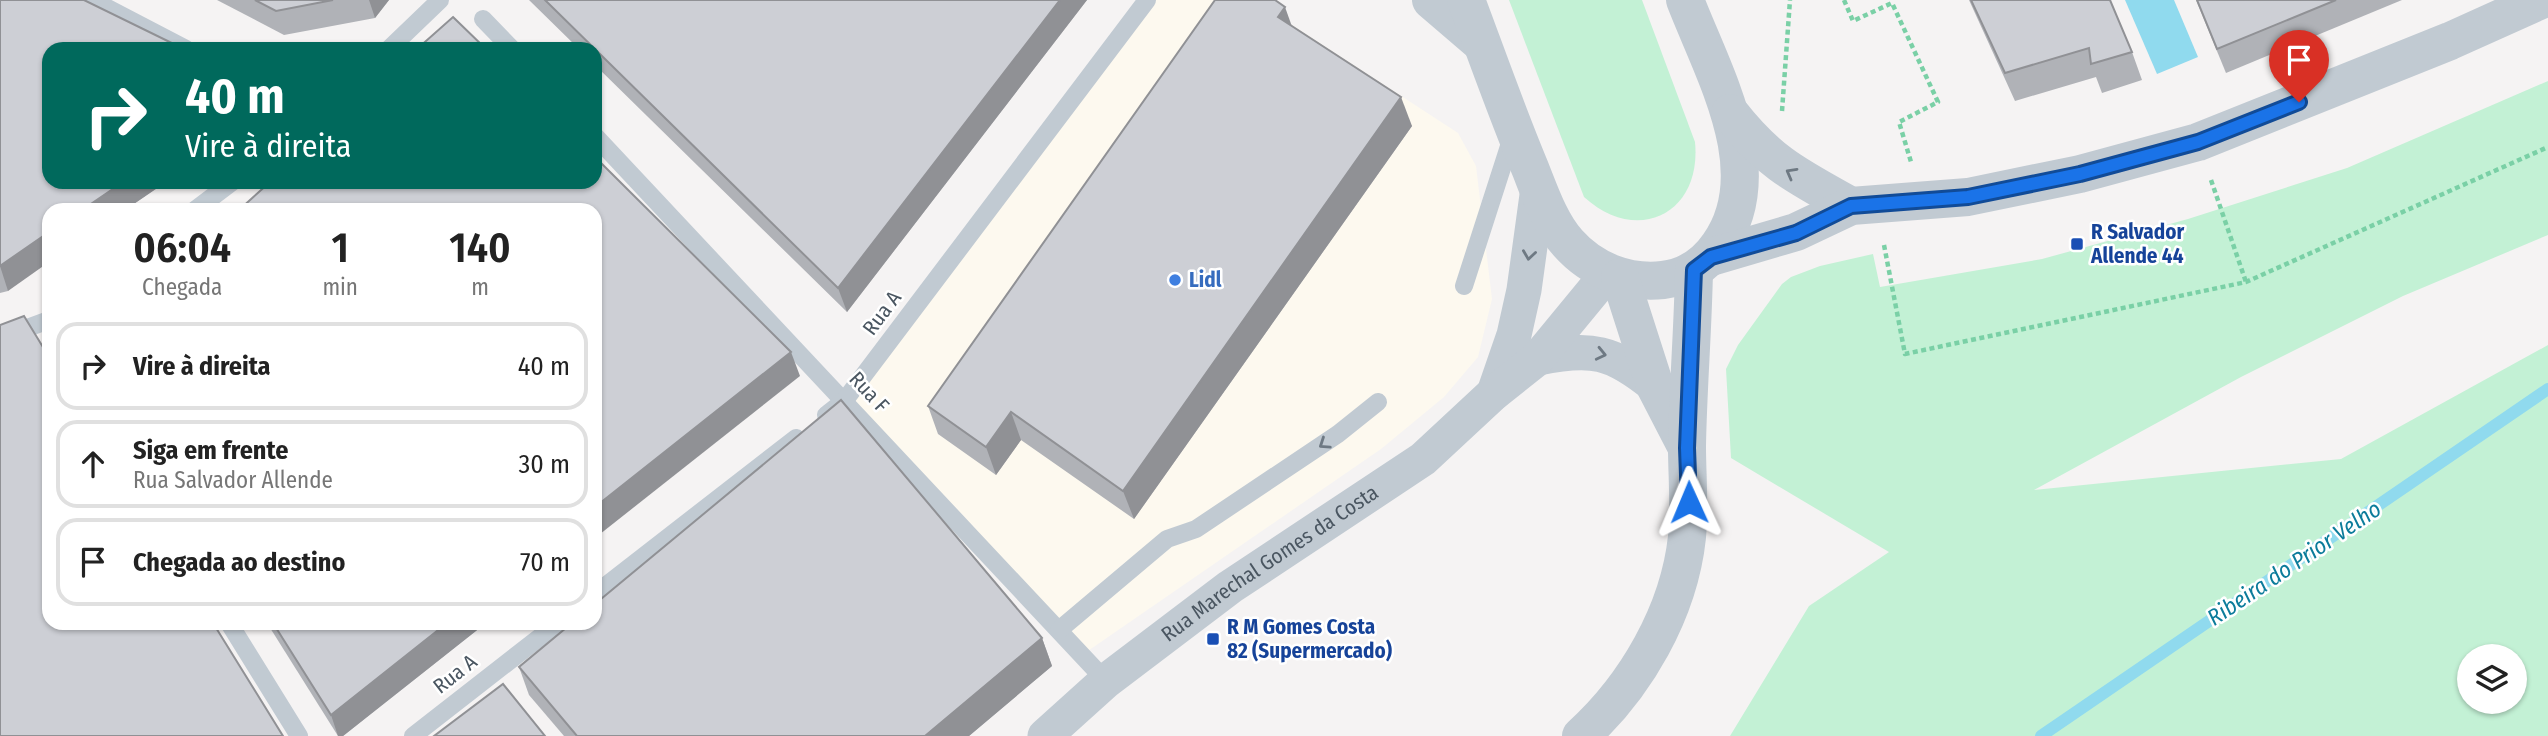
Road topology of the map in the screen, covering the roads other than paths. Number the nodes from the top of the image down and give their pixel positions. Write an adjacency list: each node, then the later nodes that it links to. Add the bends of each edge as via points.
1 (92, 0): 9 (lane)
2 (440, 0): 10 (lane)
3 (1147, 0): 28 (lane, Rua A)
4 (1431, 0): 12 (street)
5 (1466, 0): 12 (street)
6 (1685, 0): 13 (street)
7 (2542, 0): 19 (street, via 2198,142 2080,174 1968,197)
8 (483, 19): 11 (lane)
9 (173, 42)
10 (396, 42)
11 (505, 42)
12 (1483, 45): 14 (street)
13 (1727, 110): 19 (street, one-way to 13, via 1782,168); 20 (street, via 1740,165 1738,205 1727,234)
14 (1514, 130): 16 (street); 22 (lane)
15 (602, 143): 28 (lane, Rua F)
16 (1538, 188): 21 (street, via 1567,242 1585,259); 27 (street, Rua Marechal Gomes da Costa, one-way to 27, via 1524,290)
17 (223, 189): 18 (lane)
18 (204, 203)
19 (1851, 206): 20 (street, via 1796,233)
20 (1702, 264): 21 (street, via 1664,280); 30 (street)
21 (1614, 275): 25 (street, Rua Marechal Gomes da Costa); 26 (street)
22 (1464, 286)
23 (42, 326): 24 (lane)
24 (0, 338)
25 (1538, 358): 26 (street, Rua Marechal Gomes da Costa, one-way to 26, via 1573,351 1603,352); 27 (street, Rua Marechal Gomes da Costa)
26 (1655, 386): 30 (street)
27 (1494, 393): 35 (street, Rua Marechal Gomes da Costa, via 1423,459 1230,587)
28 (845, 400): 31 (lane, Rua A); 34 (lane, Rua F)
29 (1378, 402): 34 (lane, one-way to 34, via 1196,529 1167,539)
30 (1687, 448): 39 (street, via 1687,540 1673,596 1634,676 1609,710)
31 (602, 589)
32 (233, 630): 36 (lane)
33 (549, 630): 37 (lane, Rua A)
34 (1059, 630): 35 (lane, Rua F)
35 (1106, 681): 38 (street, Rua Marechal Gomes da Costa)
36 (299, 736)
37 (413, 736)
38 (1045, 736)
39 (1581, 736)

